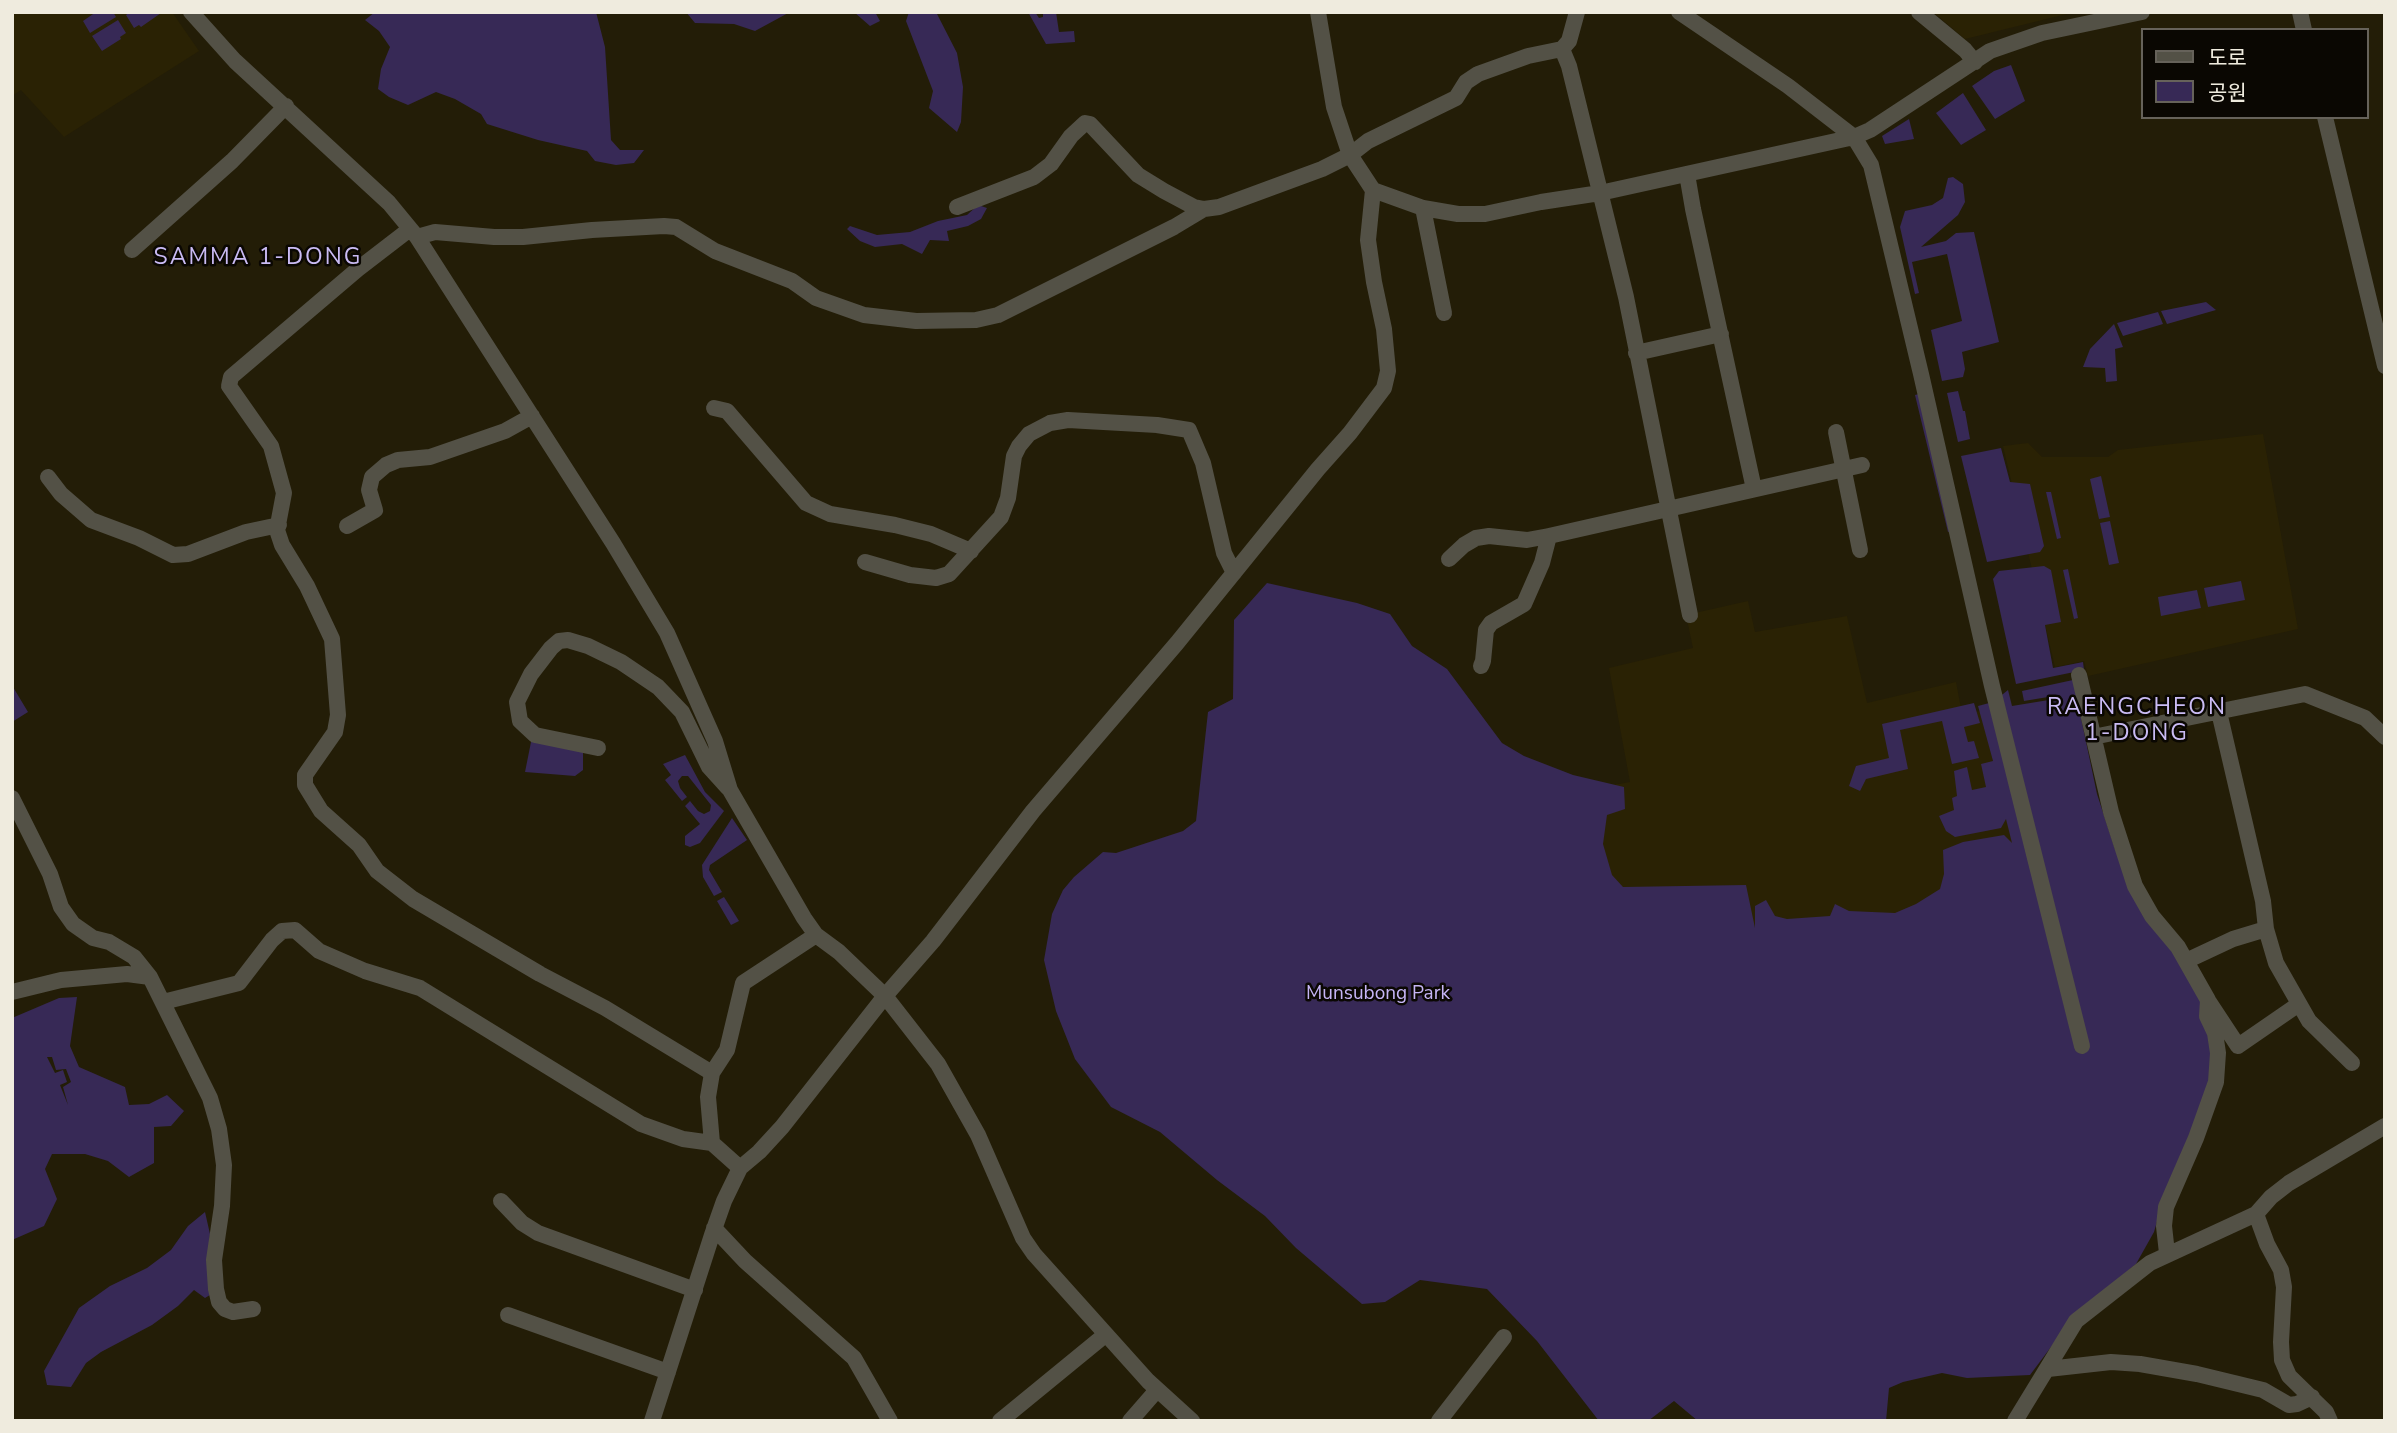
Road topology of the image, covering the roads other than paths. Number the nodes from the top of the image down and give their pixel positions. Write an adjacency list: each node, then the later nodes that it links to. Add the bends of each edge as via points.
1 (191, 12): 9 (street, via 235,61)
2 (1318, 12): 12 (street, via 1334,107)
3 (1577, 12): 7 (street)
4 (1679, 12): 11 (street)
5 (1919, 12): 8 (street)
6 (2142, 12): 8 (street, via 2042,33 1990,51)
7 (1562, 49): 12 (street, via 1478,74 1456,98 1368,141); 15 (street)
8 (1975, 62): 11 (street)
9 (286, 106): 19 (street, via 389,202); 20 (street)
10 (2325, 119): 24 (street)
11 (1854, 137): 13 (street); 59 (street, via 1871,165 1992,686)
12 (1350, 155): 14 (street); 18 (street, via 1219,207)
13 (1687, 174): 15 (street); 22 (street)
14 (1373, 191): 17 (street); 40 (street, via 1368,240 1386,350 1384,388)
15 (1600, 193): 17 (street, via 1485,214); 23 (street)
16 (957, 207): 18 (street, via 1034,177 1085,123 1138,174)
17 (1423, 208): 21 (street)
18 (1203, 209): 19 (street, via 999,315 976,320 916,321 864,315 715,251 676,227 523,237)
19 (414, 233): 26 (street); 33 (street, via 358,269 231,377 233,394 271,446 284,493)
20 (132, 250)
21 (1444, 313)
22 (1721, 334): 23 (street); 31 (street)
23 (1636, 353): 32 (street)
24 (2385, 366)
25 (715, 408): 37 (street, via 727,411 806,503 830,514 931,534)
26 (532, 416): 34 (street, via 505,431 430,457 386,465 372,477 369,490 375,510); 48 (street, via 667,633 715,741)
27 (1836, 432): 29 (street)
28 (1862, 465): 29 (street)
29 (1843, 469): 31 (street); 36 (street)
30 (48, 477): 33 (street, via 91,520 173,555)
31 (1754, 489): 32 (street)
32 (1668, 508): 35 (street); 41 (street)
33 (279, 525): 61 (street, via 282,545 332,639 338,715 335,732 305,775 305,785 321,811 359,845 377,871 413,899)
34 (348, 526)
35 (1549, 536): 38 (street, via 1476,538); 42 (street, via 1524,604 1486,630)
36 (1860, 550)
37 (971, 551): 39 (street, via 949,574 936,578); 40 (street, via 1001,517 1014,456 1029,434 1068,420 1157,425 1189,430 1203,463 1224,553)
38 (1450, 559)
39 (865, 562)
40 (1234, 573): 55 (street, via 1033,811)
41 (1690, 615)
42 (1480, 666)
43 (2079, 675): 45 (street)
44 (2218, 712): 45 (street); 46 (street, via 2305,694 2365,718); 50 (street)
45 (2093, 737): 52 (street, via 2135,886)
46 (2385, 737)
47 (598, 748): 48 (street, via 535,735 520,721 517,702 531,674 559,641 588,646 658,687 682,712 709,767)
48 (730, 790): 51 (street)
49 (12, 798): 53 (street, via 73,924 134,957)
50 (2266, 929): 52 (street); 58 (street, via 2276,962)
51 (816, 934): 55 (street); 61 (street, via 743,984 727,1050)
52 (2186, 961): 56 (street)
53 (150, 977): 54 (street, via 127,974 61,980); 57 (street)
54 (12, 992)
55 (885, 996): 64 (street, via 782,1127); 72 (street, via 938,1064 978,1135 1023,1238)
56 (2207, 1000): 58 (street, via 2238,1046); 68 (street, via 2218,1053 2216,1082 2166,1207)
57 (163, 1002): 63 (street, via 239,982 272,940 282,931 295,930 319,951 421,988 641,1124 683,1139); 70 (street, via 210,1098 219,1129 224,1164 214,1260 219,1302 233,1312)
58 (2299, 1004): 60 (street, via 2309,1021)
59 (2082, 1046)
60 (2352, 1063)
61 (712, 1073): 63 (street, via 708,1097)
62 (2385, 1126): 66 (street, via 2289,1183)
63 (712, 1143): 64 (street)
64 (740, 1168): 67 (street)
65 (501, 1201): 69 (street, via 538,1234)
66 (2256, 1214): 68 (street); 77 (street, via 2281,1270 2283,1360 2289,1376)
67 (714, 1228): 69 (street); 79 (street, via 854,1358)
68 (2167, 1253): 74 (street, via 2076,1321)
69 (695, 1290): 75 (street)
70 (253, 1309)
71 (508, 1315): 75 (street)
72 (1105, 1335): 76 (street); 80 (street)
73 (1504, 1338): 83 (street)
74 (2048, 1369): 77 (street, via 2111,1362 2140,1364 2263,1391 2289,1405); 84 (street)
75 (668, 1372): 78 (street)
76 (1157, 1391): 81 (street); 82 (street)
77 (2312, 1397): 85 (street)
78 (652, 1421)
79 (890, 1421)
80 (1000, 1421)
81 (1130, 1421)
82 (1192, 1421)
83 (1439, 1421)
84 (2015, 1421)
85 (2330, 1421)

